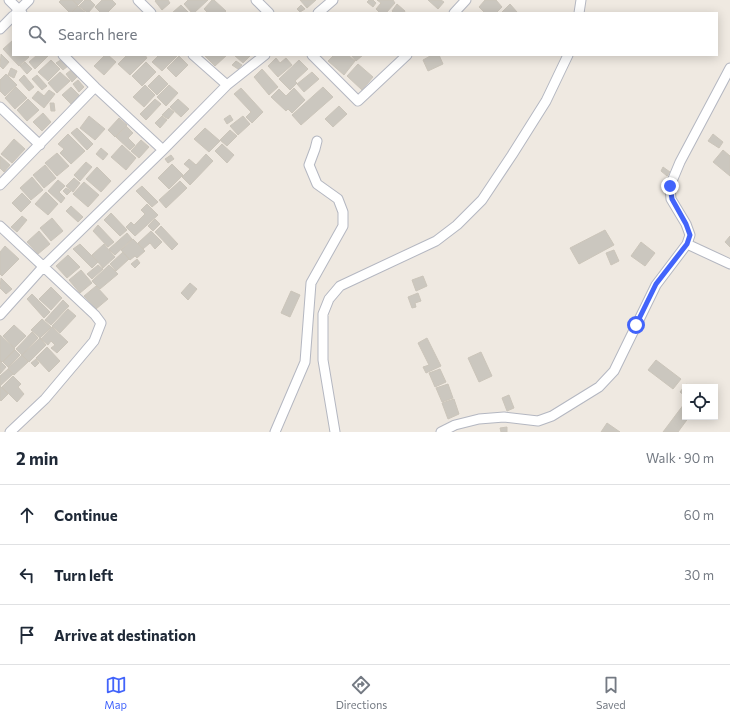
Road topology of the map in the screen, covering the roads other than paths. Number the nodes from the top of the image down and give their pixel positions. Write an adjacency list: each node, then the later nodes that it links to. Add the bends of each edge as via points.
1 (9, 0): 8 (street)
2 (29, 0): 9 (street)
3 (138, 0): 10 (street)
4 (256, 0): 11 (street)
5 (333, 0): 12 (street)
6 (466, 0): 13 (street)
7 (581, 0): 14 (street)
8 (16, 12)
9 (18, 12)
10 (150, 12)
11 (268, 12)
12 (319, 12)
13 (455, 12)
14 (579, 12)
15 (12, 18): 16 (street)
16 (0, 30)
17 (64, 56): 25 (street)
18 (194, 56): 24 (street)
19 (265, 56): 24 (street)
20 (313, 56): 21 (street, via 358,102)
21 (406, 56)
22 (568, 56): 38 (street, via 546,101 482,200 457,225 436,241 340,286 329,299 323,314 323,360)
23 (730, 68): 32 (street, via 670,186 672,199 690,235)
24 (227, 85): 29 (street)
25 (95, 87): 28 (street); 29 (street)
26 (0, 107): 28 (street)
27 (317, 141): 37 (street, via 309,165 317,184 338,199 343,212 343,226 311,283 305,362)
28 (40, 145): 30 (street)
29 (163, 150): 34 (street)
30 (0, 185)
31 (0, 226): 34 (street)
32 (687, 244): 33 (street); 39 (street, via 656,284 614,371 599,387 552,416 538,421 504,417 479,419 454,425)
33 (730, 264)
34 (44, 266): 35 (street); 36 (street, via 101,323 94,341 45,399)
35 (0, 315)
36 (10, 432)
37 (275, 432)
38 (335, 432)
39 (441, 432)

